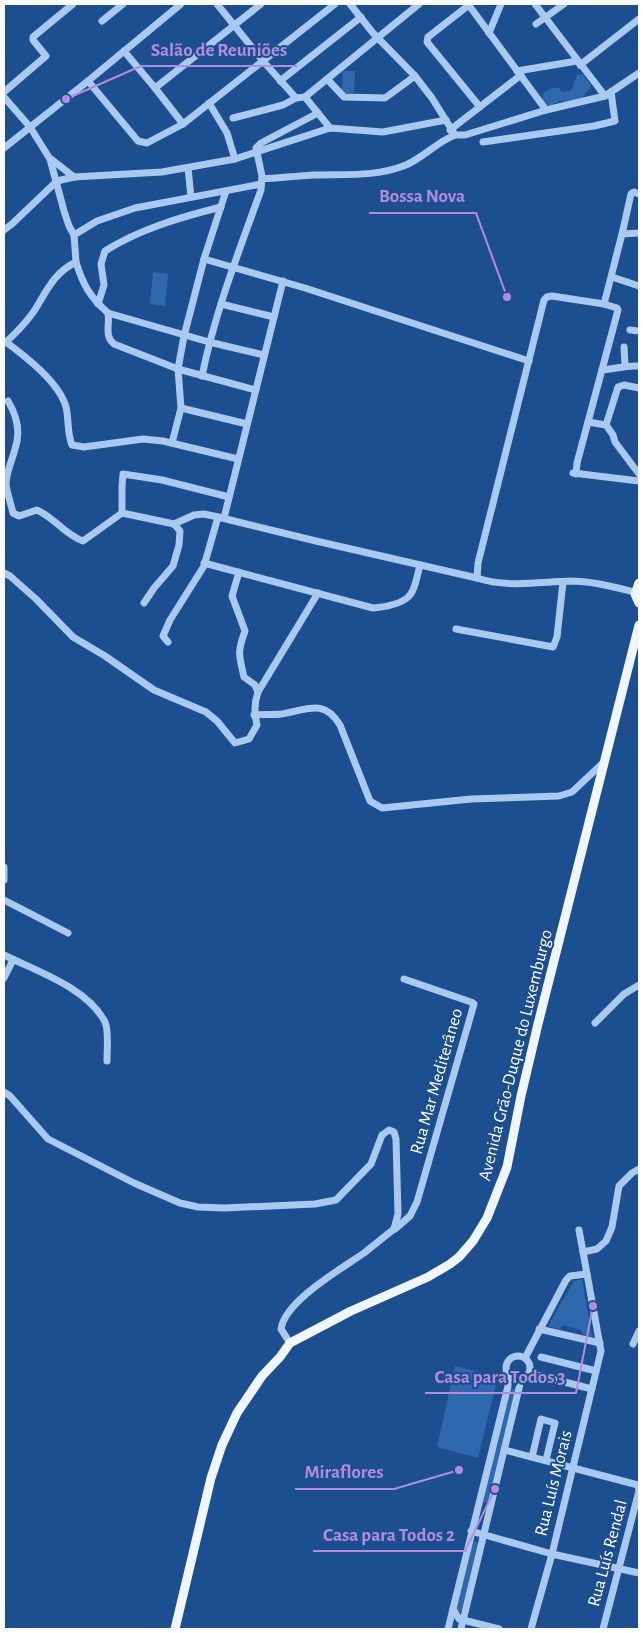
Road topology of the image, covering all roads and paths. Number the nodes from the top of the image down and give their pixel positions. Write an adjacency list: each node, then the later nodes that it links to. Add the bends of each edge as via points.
1 (123, 4): 17 (street)
2 (182, 4): 22 (street)
3 (216, 4): 19 (street)
4 (261, 4): 19 (street)
5 (335, 4): 23 (street)
6 (350, 4): 14 (street)
7 (354, 4): 21 (street)
8 (468, 4): 20 (street); 38 (street, via 426,42)
9 (501, 4): 20 (street)
10 (535, 4): 15 (street)
11 (564, 4): 15 (street)
12 (70, 5): 32 (street, via 33,37 46,56)
13 (415, 5): 21 (street)
14 (361, 16): 21 (street); 30 (street)
15 (546, 19): 18 (street); 24 (street)
16 (639, 19): 24 (street)
17 (102, 21)
18 (536, 24)
19 (235, 25): 23 (street); 31 (street)
20 (489, 33): 25 (street)
21 (379, 37): 27 (street); 28 (street)
22 (124, 51): 29 (street); 31 (street)
23 (263, 61): 30 (street); 37 (street)
24 (579, 63): 25 (street); 33 (street)
25 (519, 73): 38 (street); 39 (street)
26 (639, 73): 33 (street)
27 (415, 76): 28 (street, via 385,98 344,97); 42 (street)
28 (327, 79): 35 (street)
29 (88, 81): 43 (street, via 138,141 148,143); 44 (street)
30 (280, 81): 36 (street)
31 (156, 88): 43 (street)
32 (4, 92)
33 (608, 94): 39 (street); 47 (street, via 615,121)
34 (4, 97): 44 (street)
35 (305, 97): 36 (street); 40 (street)
36 (296, 98): 41 (street, via 283,105)
37 (209, 103): 43 (street); 51 (street, via 227,133)
38 (480, 107): 46 (street)
39 (546, 110): 46 (street, via 464,135)
40 (318, 112): 45 (street); 49 (street, via 261,143 256,148)
41 (232, 118)
42 (446, 120): 45 (street, via 383,132); 46 (street)
43 (183, 124)
44 (30, 127): 48 (street); 50 (street)
45 (330, 128): 49 (street)
46 (453, 132): 55 (street, via 406,164 378,172 360,176 316,175)
47 (484, 142)
48 (4, 148)
49 (258, 153): 51 (street); 55 (street)
50 (50, 158): 53 (street); 54 (street)
51 (235, 159): 52 (street)
52 (188, 168): 53 (street); 58 (street)
53 (74, 177): 54 (street)
54 (57, 181): 60 (street); 63 (street)
55 (262, 181): 56 (street); 66 (street)
56 (226, 191): 58 (street); 59 (street)
57 (639, 194): 62 (street, via 631,194)
58 (191, 197): 63 (street, via 135,208)
59 (221, 207): 64 (street); 70 (street, via 144,231 105,251 101,264 104,285)
60 (4, 230)
61 (639, 233): 62 (street)
62 (622, 234): 67 (street)
63 (74, 235): 65 (street)
64 (204, 259): 66 (street); 77 (street)
65 (76, 262): 70 (street, via 82,282); 78 (street, via 47,287 36,310)
66 (232, 268): 68 (street); 71 (street)
67 (612, 277): 69 (street); 72 (street)
68 (283, 281): 74 (street); 82 (street)
69 (639, 286)
70 (98, 304): 73 (street)
71 (221, 304): 74 (street); 79 (street)
72 (604, 304): 82 (street, via 547,297); 86 (street, via 618,310)
73 (108, 313): 77 (street); 85 (street, via 107,334 114,344)
74 (274, 317): 81 (street)
75 (630, 330): 76 (street)
76 (639, 331)
77 (184, 336): 79 (street); 85 (street)
78 (5, 342): 95 (street, via 34,363 54,387 65,404 72,445 84,447 144,439)
79 (209, 342): 81 (street); 87 (street)
80 (624, 347): 83 (street)
81 (264, 355): 89 (street)
82 (529, 361): 107 (street, via 478,563)
83 (625, 365): 84 (street); 86 (street)
84 (639, 366)
85 (178, 369): 87 (street); 91 (street)
86 (602, 370): 92 (street)
87 (202, 376): 89 (street)
88 (639, 388): 94 (street, via 618,387)
89 (256, 390): 93 (street)
90 (8, 401): 100 (street, via 18,424 16,448 9,464 6,485 13,513 19,516 37,510 83,541)
91 (181, 408): 93 (street); 95 (street)
92 (588, 422): 94 (street); 98 (street, via 574,474)
93 (247, 424): 96 (street)
94 (606, 425): 97 (street)
95 (172, 443): 96 (street)
96 (238, 459): 99 (street)
97 (639, 474)
98 (639, 481)
99 (229, 497): 100 (street, via 123,474); 101 (street)
100 (122, 513): 102 (street)
101 (221, 517): 102 (street, via 194,514); 103 (street); 104 (street)
102 (174, 524): 112 (street, via 180,531 173,566)
103 (204, 562): 105 (street); 116 (street, via 170,620 163,636)
104 (420, 565): 107 (street); 111 (street, via 411,594 400,602 383,607 373,608)
105 (239, 572): 111 (street); 117 (street, via 232,596 245,631 238,654 244,677)
106 (4, 573): 118 (street, via 36,598 73,637 154,690 206,712 235,743 249,739 256,725)
107 (477, 578): 108 (street, via 494,583)
108 (563, 582): 110 (street, via 594,583); 115 (street, via 553,647)
109 (639, 583): 110 (main road)
110 (635, 592): 113 (main road)
111 (318, 593): 117 (street)
112 (144, 603)
113 (639, 603)
114 (639, 625): 119 (main road, Avenida Grão-Duque do Luxemburgo)
115 (456, 628)
116 (168, 642)
117 (258, 692): 118 (street)
118 (254, 715): 119 (street, via 316,707 334,715 370,801 382,808 559,796 572,792)
119 (604, 762): 139 (main road, Avenida Grão-Duque do Luxemburgo, via 536,1033 507,1167 487,1218 459,1257 442,1269 350,1311)
120 (4, 867): 121 (street)
121 (4, 880)
122 (4, 900): 123 (street)
123 (68, 932)
124 (4, 955): 125 (street)
125 (13, 960): 126 (street); 130 (street, via 71,987 93,1006 106,1023)
126 (4, 978)
127 (404, 978): 133 (street, Rua Mar Mediterâneo, via 474,1004 417,1202 410,1216)
128 (639, 985): 129 (street, via 624,994)
129 (596, 1023)
130 (107, 1060)
131 (4, 1092): 133 (street, via 48,1139 134,1183 180,1203 198,1207 315,1204 336,1200 371,1164 382,1135 389,1130 396,1138 398,1214)
132 (639, 1168): 135 (street, via 619,1186 614,1222 606,1241 597,1249)
133 (394, 1229): 139 (street, via 297,1303 282,1321 281,1329)
134 (579, 1230): 135 (street, Rua Luís Morais)
135 (583, 1252): 136 (street, Rua Luís Morais)
136 (587, 1274): 137 (street, via 568,1278); 140 (street, Rua Luís Morais)
137 (539, 1329): 140 (street); 143 (street)
138 (639, 1331): 141 (street)
139 (290, 1343): 160 (main road, Avenida Grão-Duque do Luxemburgo, via 250,1391 222,1445)
140 (600, 1343): 144 (street, Rua Luís Morais)
141 (632, 1344)
142 (541, 1357): 144 (street)
143 (525, 1358): 145 (street, via 530,1366); 146 (street, via 515,1356 509,1360)
144 (596, 1371): 148 (street, Rua Luís Morais)
145 (529, 1374): 147 (street); 148 (street)
146 (508, 1375): 147 (street, via 514,1380); 153 (street)
147 (521, 1380): 149 (street)
148 (592, 1389): 152 (street, Rua Luís Morais)
149 (505, 1450): 150 (street); 154 (street)
150 (532, 1457): 151 (street); 151 (street, via 541,1419 555,1423)
151 (546, 1460): 152 (street)
152 (573, 1467): 155 (street, Rua Luís Morais); 156 (street, Rua Luís Rendal, via 638,1485)
153 (472, 1531): 154 (street); 158 (street)
154 (484, 1534): 155 (street); 159 (street)
155 (552, 1554): 156 (street); 164 (street, Rua Luís Morais)
156 (620, 1569): 157 (street); 165 (street, Rua Luís Rendal)
157 (639, 1573)
158 (453, 1609): 159 (street, via 459,1619); 161 (street)
159 (464, 1620): 162 (street); 163 (street)
160 (175, 1629)
161 (448, 1629)
162 (461, 1629)
163 (499, 1629)
164 (531, 1629)
165 (603, 1629)

